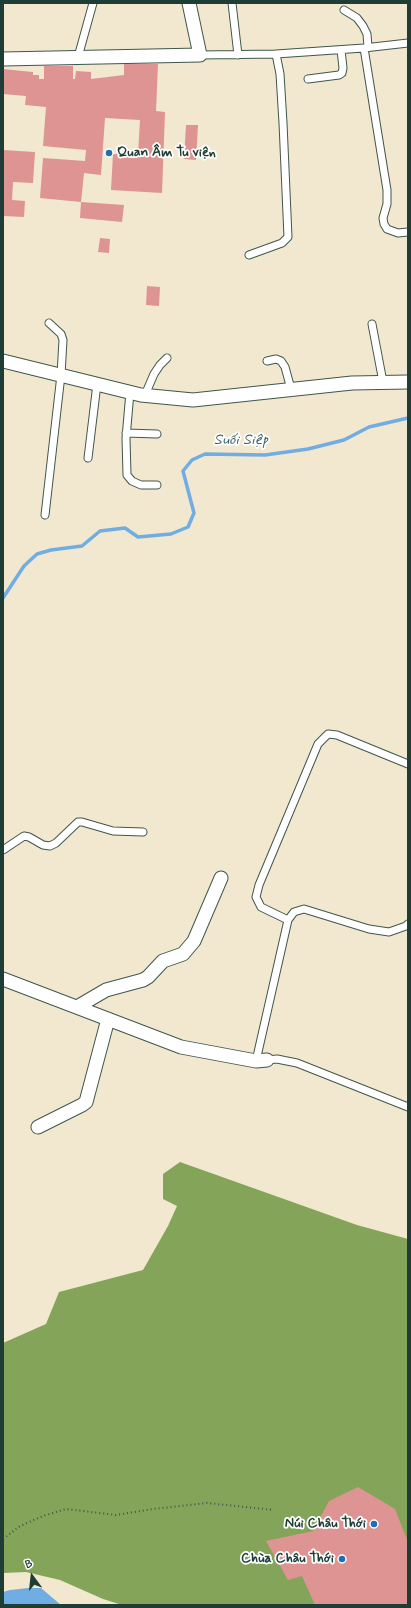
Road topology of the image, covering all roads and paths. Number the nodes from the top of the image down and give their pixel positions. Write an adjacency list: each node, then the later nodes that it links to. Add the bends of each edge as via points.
1 (93, 3): 11 (lane)
2 (189, 3): 9 (street)
3 (232, 3): 10 (lane)
4 (344, 10): 6 (lane, via 357,18 363,26 367,34)
5 (408, 43): 6 (lane)
6 (366, 48): 7 (lane); 14 (lane, via 387,190 384,224 387,229 398,233)
7 (341, 50): 8 (lane); 13 (lane, via 342,73)
8 (276, 54): 10 (lane); 15 (lane, via 280,74 288,237 282,243)
9 (200, 55): 10 (lane); 11 (street)
10 (238, 55)
11 (78, 58): 12 (street)
12 (3, 59)
13 (308, 79)
14 (408, 232)
15 (249, 255)
16 (49, 323): 21 (lane, via 61,334 63,340)
17 (372, 324): 22 (lane)
18 (167, 358): 27 (lane, via 157,369)
19 (3, 361): 21 (street)
20 (267, 361): 25 (lane, via 281,361)
21 (61, 375): 24 (street); 32 (lane)
22 (383, 382): 23 (street); 25 (street)
23 (408, 382)
24 (97, 384): 26 (street); 30 (lane)
25 (291, 389): 27 (street, via 193,400)
26 (130, 392): 27 (street); 28 (lane)
27 (145, 395)
28 (126, 433): 29 (lane); 31 (lane, via 127,475 132,481)
29 (157, 434)
30 (88, 458)
31 (157, 485)
32 (45, 515)
33 (408, 764): 37 (lane, via 337,735 328,734 318,744 256,897 261,907)
34 (143, 832): 35 (lane, via 113,832 78,822 50,846 24,836)
35 (3, 850)
36 (222, 878): 40 (street, via 194,941 183,954 163,961 143,980 106,990)
37 (288, 920): 38 (lane, via 294,912 304,909 368,929 389,932); 42 (lane)
38 (408, 924)
39 (3, 979): 40 (street)
40 (77, 1007): 41 (street)
41 (108, 1019): 42 (street, via 181,1047); 44 (street, via 86,1102)
42 (261, 1060): 43 (lane, via 277,1059 297,1063)
43 (408, 1107)
44 (38, 1127)
45 (274, 1510): 46 (path, via 207,1503 116,1515 66,1509 20,1526)
46 (3, 1539)

